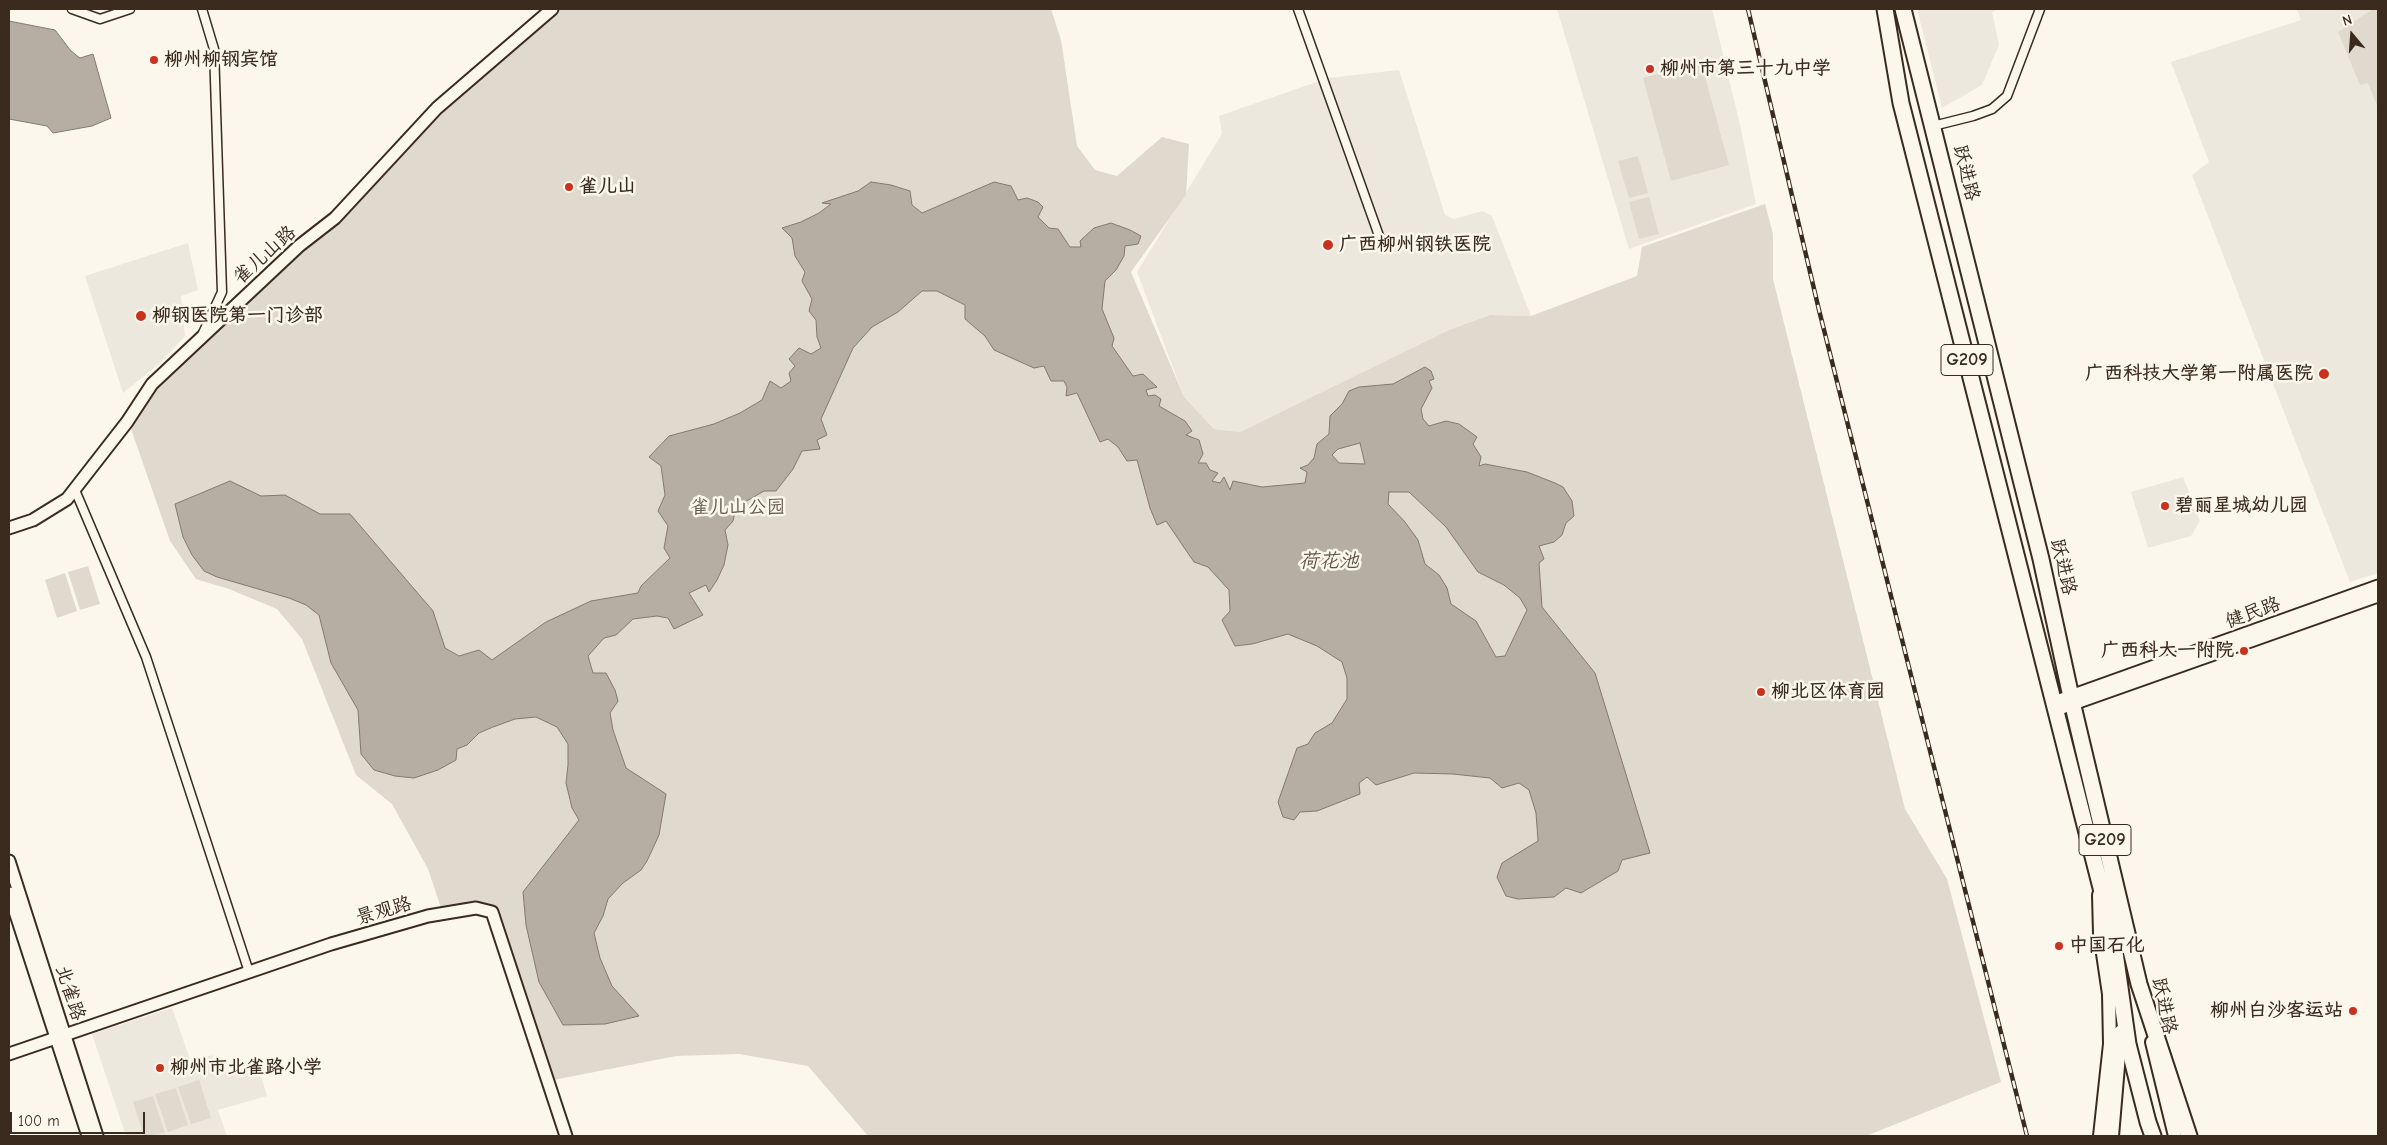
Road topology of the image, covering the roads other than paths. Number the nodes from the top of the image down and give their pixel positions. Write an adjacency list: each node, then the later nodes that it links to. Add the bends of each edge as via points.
1 (72, 9): 2 (street, via 100,19)
2 (130, 9)
3 (202, 9): 11 (street, via 214,49 222,292)
4 (552, 9): 11 (street, 雀儿山路, via 437,108 334,218 299,246)
5 (1298, 9): 10 (street)
6 (1885, 9): 17 (highway, 跃进路 / G209, via 1901,102)
7 (1903, 9): 9 (highway, 跃进路 / G209)
8 (2040, 9): 9 (street, via 2007,96 1992,109)
9 (1933, 126): 16 (highway, 跃进路 / G209, via 2041,559)
10 (1382, 247)
11 (201, 338): 12 (street, 雀儿山路, via 152,384)
12 (74, 490): 13 (street, 雀儿山路, via 49,512); 20 (street, via 146,657)
13 (9, 528)
14 (2378, 586): 16 (street, 健民路)
15 (2378, 596): 16 (street, 健民路)
16 (2072, 701): 17 (street, 健民路); 21 (highway, 跃进路 / G209)
17 (2055, 706): 22 (highway, 跃进路 / G209, via 2112,930)
18 (9, 861): 23 (street, 北雀路)
19 (9, 893): 23 (street, 北雀路)
20 (249, 972): 23 (street, 景观路); 27 (street, 景观路, via 428,916 476,908 492,912)
21 (2140, 984): 31 (main road, 跃进路); 32 (highway, G209)
22 (2117, 994): 28 (main road); 29 (main road, 跃进路, via 2120,1067); 30 (highway, G209)
23 (60, 1037): 24 (street, 景观路); 25 (street, 北雀路); 26 (street, 北雀路)
24 (9, 1054)
25 (88, 1136)
26 (97, 1136)
27 (566, 1136)
28 (2100, 1136)
29 (2112, 1136)
30 (2153, 1136)
31 (2175, 1136)
32 (2189, 1136)

